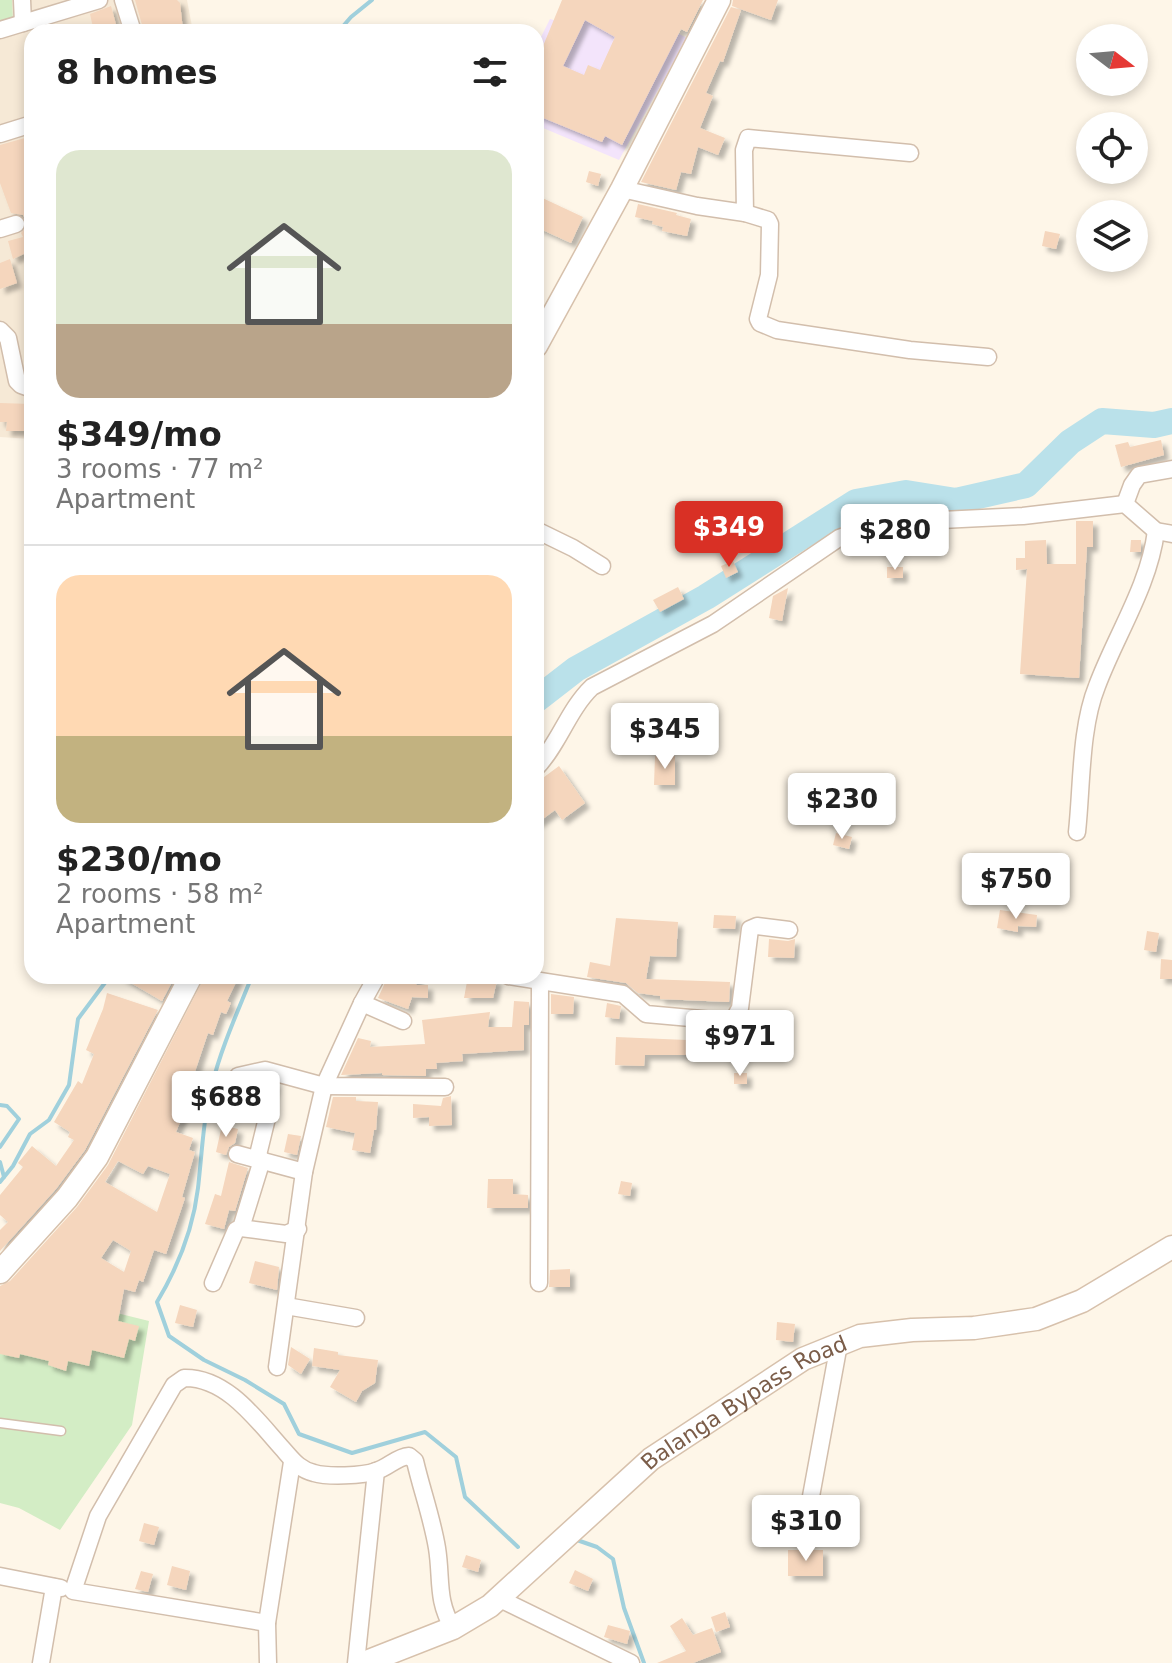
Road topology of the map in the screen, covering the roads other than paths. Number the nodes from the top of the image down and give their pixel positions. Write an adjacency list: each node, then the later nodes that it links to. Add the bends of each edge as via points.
1 (22, 0): 5 (street)
2 (99, 0): 5 (street)
3 (123, 0): 6 (street)
4 (719, 0): 11 (street)
5 (23, 23): 7 (street)
6 (130, 24)
7 (0, 30)
8 (24, 126): 9 (street)
9 (0, 134)
10 (910, 153): 12 (street, via 748,138)
11 (622, 189): 12 (street); 14 (street)
12 (745, 213): 15 (street, via 770,224 769,275 760,323 910,350)
13 (0, 330): 16 (street, via 8,338 17,381)
14 (544, 331)
15 (988, 357)
16 (24, 386)
17 (1172, 469): 18 (street, via 1139,475)
18 (1125, 504): 19 (street); 22 (street, via 1023,516 880,523 839,538 713,624 592,687)
19 (1164, 533): 23 (street, via 1096,686)
20 (544, 534): 21 (street)
21 (602, 566)
22 (544, 758)
23 (1077, 832)
24 (789, 930): 25 (street, via 750,929 734,1019 646,1014 623,994)
25 (544, 983)
26 (187, 984): 41 (street, via 97,1157)
27 (373, 984): 29 (street)
28 (540, 984): 43 (street)
29 (362, 1003): 30 (street); 32 (street)
30 (403, 1021)
31 (238, 1076): 32 (street, via 265,1070)
32 (324, 1086): 33 (street); 37 (street)
33 (445, 1087)
34 (267, 1118): 36 (street)
35 (237, 1154): 36 (street)
36 (259, 1160): 37 (street); 38 (street)
37 (304, 1172): 39 (street)
38 (241, 1228): 39 (street, via 286,1234); 42 (street)
39 (298, 1229): 44 (street)
40 (1172, 1247): 46 (street, Balanga Bypass Road, via 1082,1301 1036,1319 912,1330)
41 (0, 1272)
42 (213, 1283)
43 (539, 1283)
44 (286, 1306): 45 (street); 47 (street)
45 (356, 1318)
46 (839, 1344): 52 (street); 56 (street, Balanga Bypass Road, via 803,1359 651,1459)
47 (277, 1367)
48 (0, 1423): 49 (lane)
49 (61, 1431)
50 (292, 1462): 51 (street, via 326,1475); 55 (street, via 241,1402 204,1380 184,1378 174,1385 98,1516); 57 (street)
51 (376, 1471): 58 (street, via 402,1457 415,1461 438,1552 442,1611); 61 (street)
52 (805, 1529)
53 (2, 1572): 54 (street)
54 (54, 1587): 55 (street); 59 (street)
55 (73, 1591): 57 (street)
56 (498, 1598): 58 (street, Balanga Bypass Road); 63 (street)
57 (267, 1623): 60 (street)
58 (453, 1628): 62 (street, Balanga Bypass Road)
59 (41, 1663)
60 (268, 1663)
61 (356, 1663)
62 (364, 1663)
63 (631, 1663)

